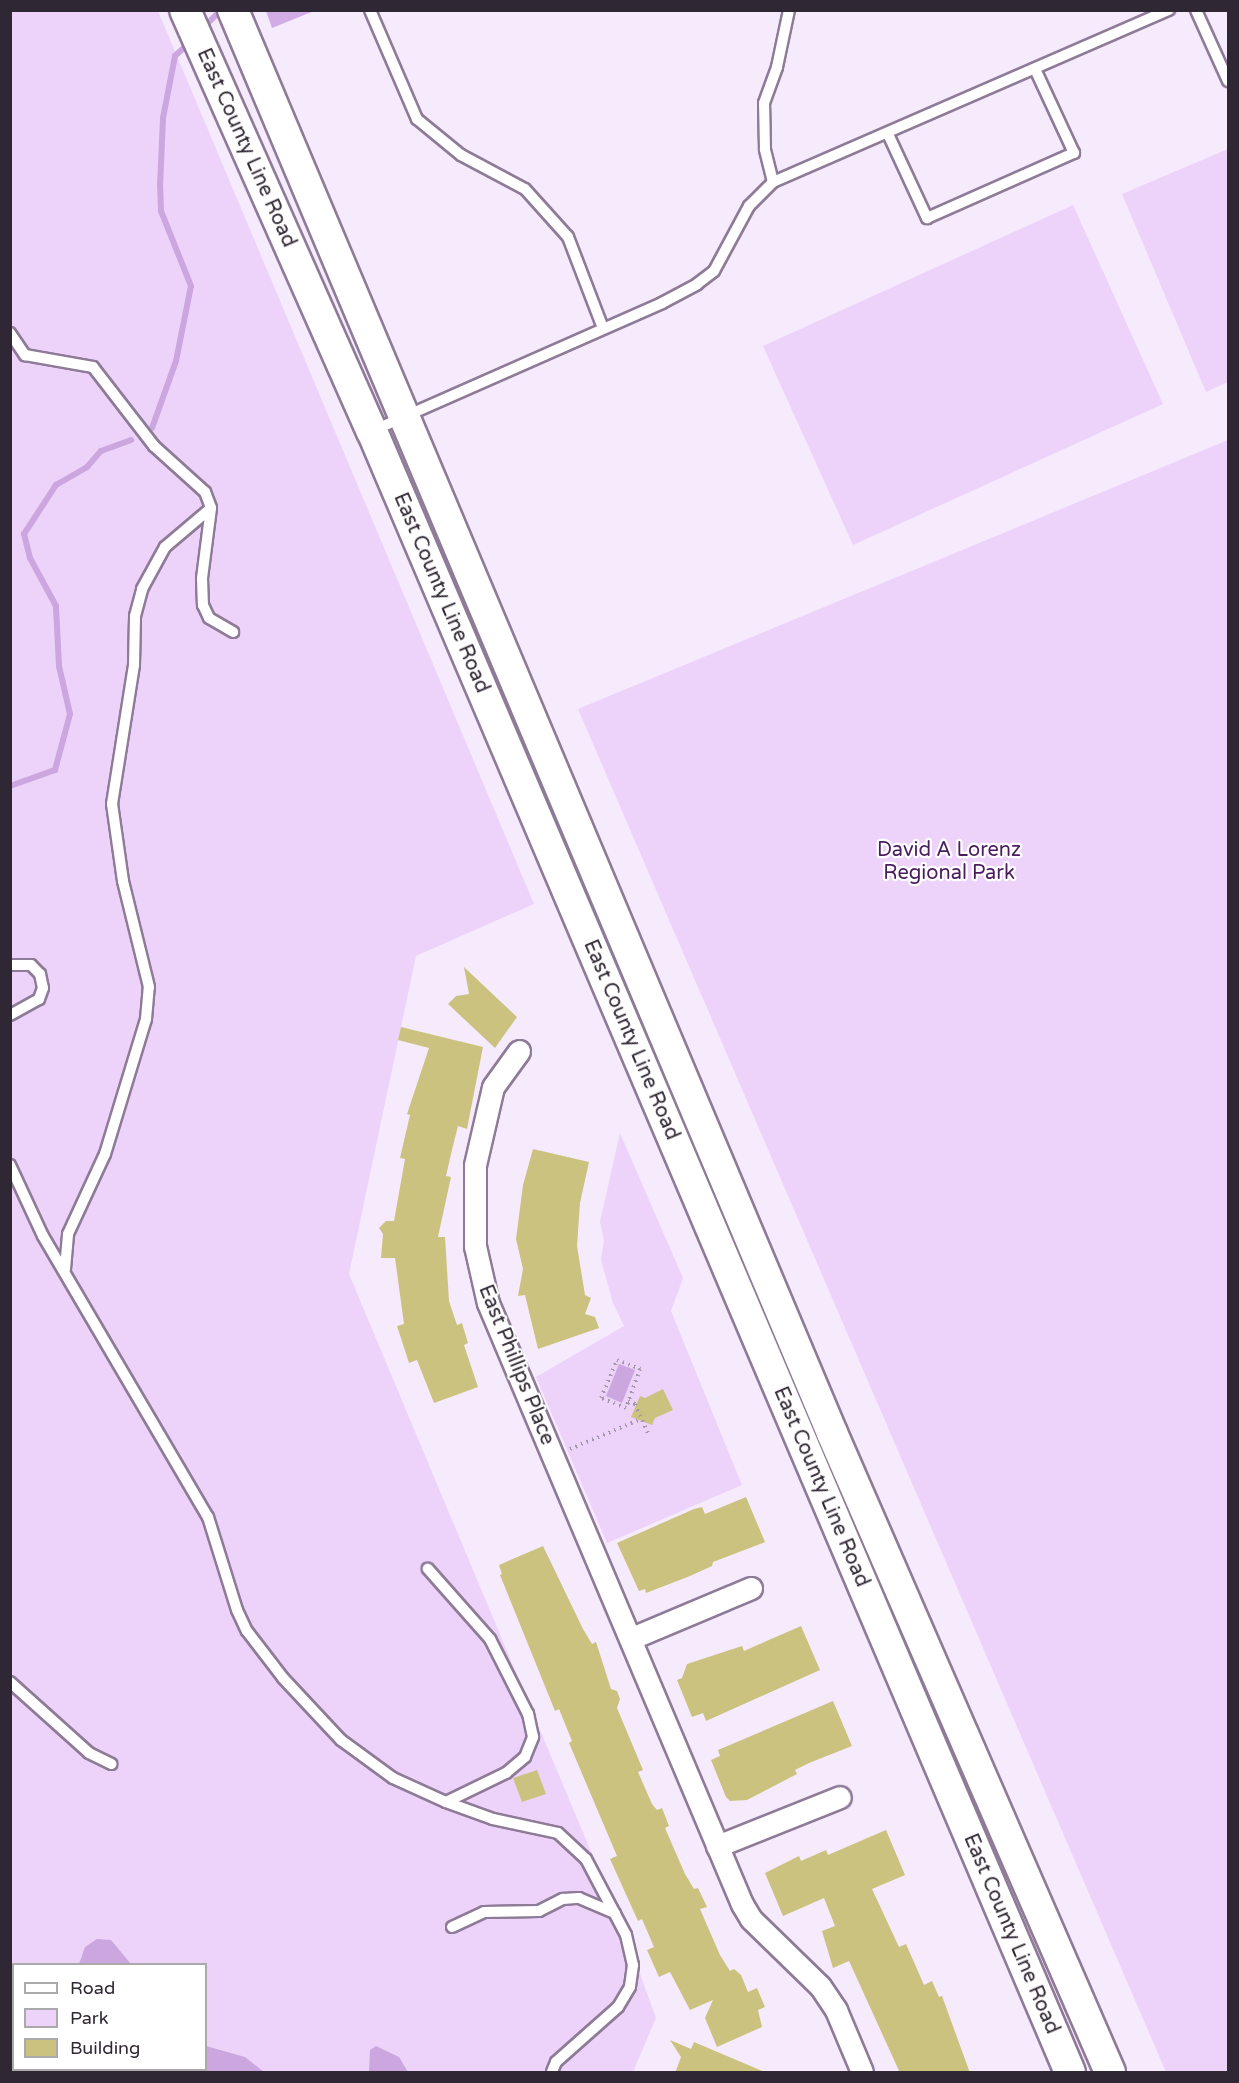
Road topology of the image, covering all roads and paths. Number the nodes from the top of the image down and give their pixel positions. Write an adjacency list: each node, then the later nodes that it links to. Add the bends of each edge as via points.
1 (185, 10): 14 (main road, East County Line Road)
2 (370, 10): 11 (lane, via 417,119 461,155 525,189 568,237)
3 (789, 10): 10 (lane, via 764,103 765,149)
4 (1170, 10): 7 (lane)
5 (1196, 10): 8 (lane)
6 (235, 15): 13 (main road, East County Line Road)
7 (1035, 69): 9 (lane); 9 (lane, via 1074,153 927,218)
8 (1228, 81)
9 (888, 134): 10 (lane)
10 (773, 182): 11 (lane, via 749,206 714,271 662,303)
11 (603, 328): 13 (lane)
12 (10, 333): 15 (lane, via 25,355 93,367 154,446 194,478)
13 (406, 415): 14 (lane); 42 (main road, East County Line Road, via 832,1434)
14 (372, 431): 41 (main road, East County Line Road)
15 (211, 508): 16 (lane, via 202,578 203,605 209,618); 21 (lane, via 165,547 142,589 135,616 134,664 112,804 123,881 149,987 146,1019 105,1154)
16 (233, 632)
17 (10, 965): 18 (lane, via 31,965 40,974 43,988 39,999)
18 (10, 1015)
19 (519, 1051): 27 (street, East Phillips Place, via 494,1087 480,1131 473,1223 488,1303)
20 (10, 1166): 22 (lane)
21 (68, 1234): 22 (lane, via 61,1241); 23 (lane, via 63,1263)
22 (48, 1242): 23 (lane)
23 (67, 1278): 34 (lane, via 208,1517 237,1610 263,1654 341,1740 393,1778)
24 (628, 1401): 24 (path, via 626,1408 601,1398 617,1360 640,1370); 25 (path, via 635,1404)
25 (641, 1419): 26 (path); 27 (path)
26 (649, 1436)
27 (552, 1457): 30 (street, East Phillips Place)
28 (428, 1569): 34 (lane, via 490,1639 524,1705 533,1737 525,1757 506,1773)
29 (751, 1588): 30 (street)
30 (632, 1638): 35 (street, East Phillips Place)
31 (10, 1682): 32 (lane, via 89,1753)
32 (112, 1764)
33 (840, 1797): 35 (street)
34 (446, 1802): 36 (lane, via 493,1819 558,1833 586,1859)
35 (717, 1846): 39 (street, East Phillips Place, via 751,1919 820,1986 836,2010)
36 (616, 1913): 37 (lane, via 579,1898 563,1899 539,1911 484,1912); 38 (lane, via 633,1965 630,1987 618,2007)
37 (452, 1927)
38 (554, 2067): 40 (lane)
39 (856, 2071)
40 (542, 2073)
41 (1070, 2073)
42 (1110, 2073)

